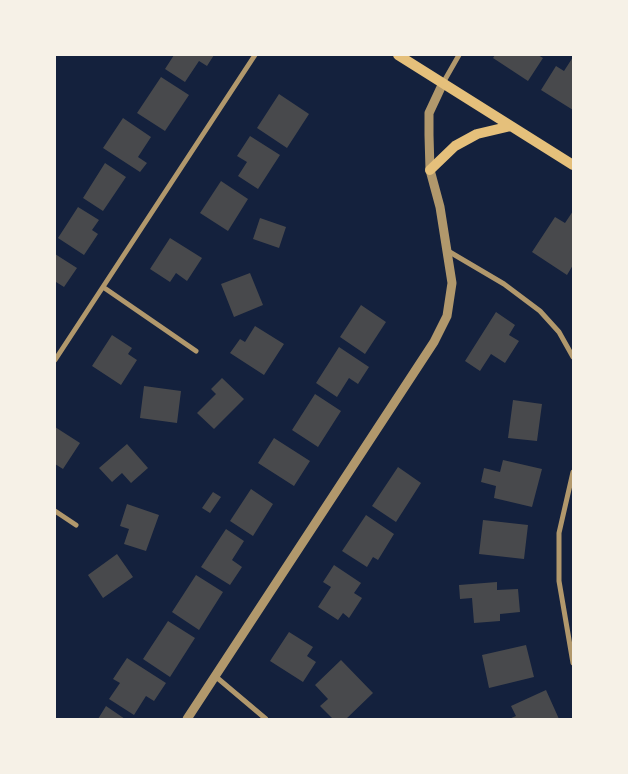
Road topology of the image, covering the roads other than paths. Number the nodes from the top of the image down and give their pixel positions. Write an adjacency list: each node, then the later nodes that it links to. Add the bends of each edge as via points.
1 (255, 55): 9 (street)
2 (398, 55): 4 (main road)
3 (458, 55): 4 (street)
4 (443, 83): 5 (main road); 7 (street, via 428,113)
5 (511, 126): 6 (main road); 7 (main road, via 477,134 455,146)
6 (573, 165)
7 (430, 170): 8 (street)
8 (448, 251): 11 (street, via 504,284 540,311 559,332); 17 (street, via 452,282 447,316 434,342)
9 (103, 287): 10 (street); 12 (street)
10 (196, 351)
11 (573, 357)
12 (55, 360)
13 (573, 472): 16 (street, via 559,533 559,581)
14 (55, 511): 15 (street)
15 (76, 525)
16 (573, 663)
17 (215, 676): 18 (street); 19 (street)
18 (187, 719)
19 (266, 719)

